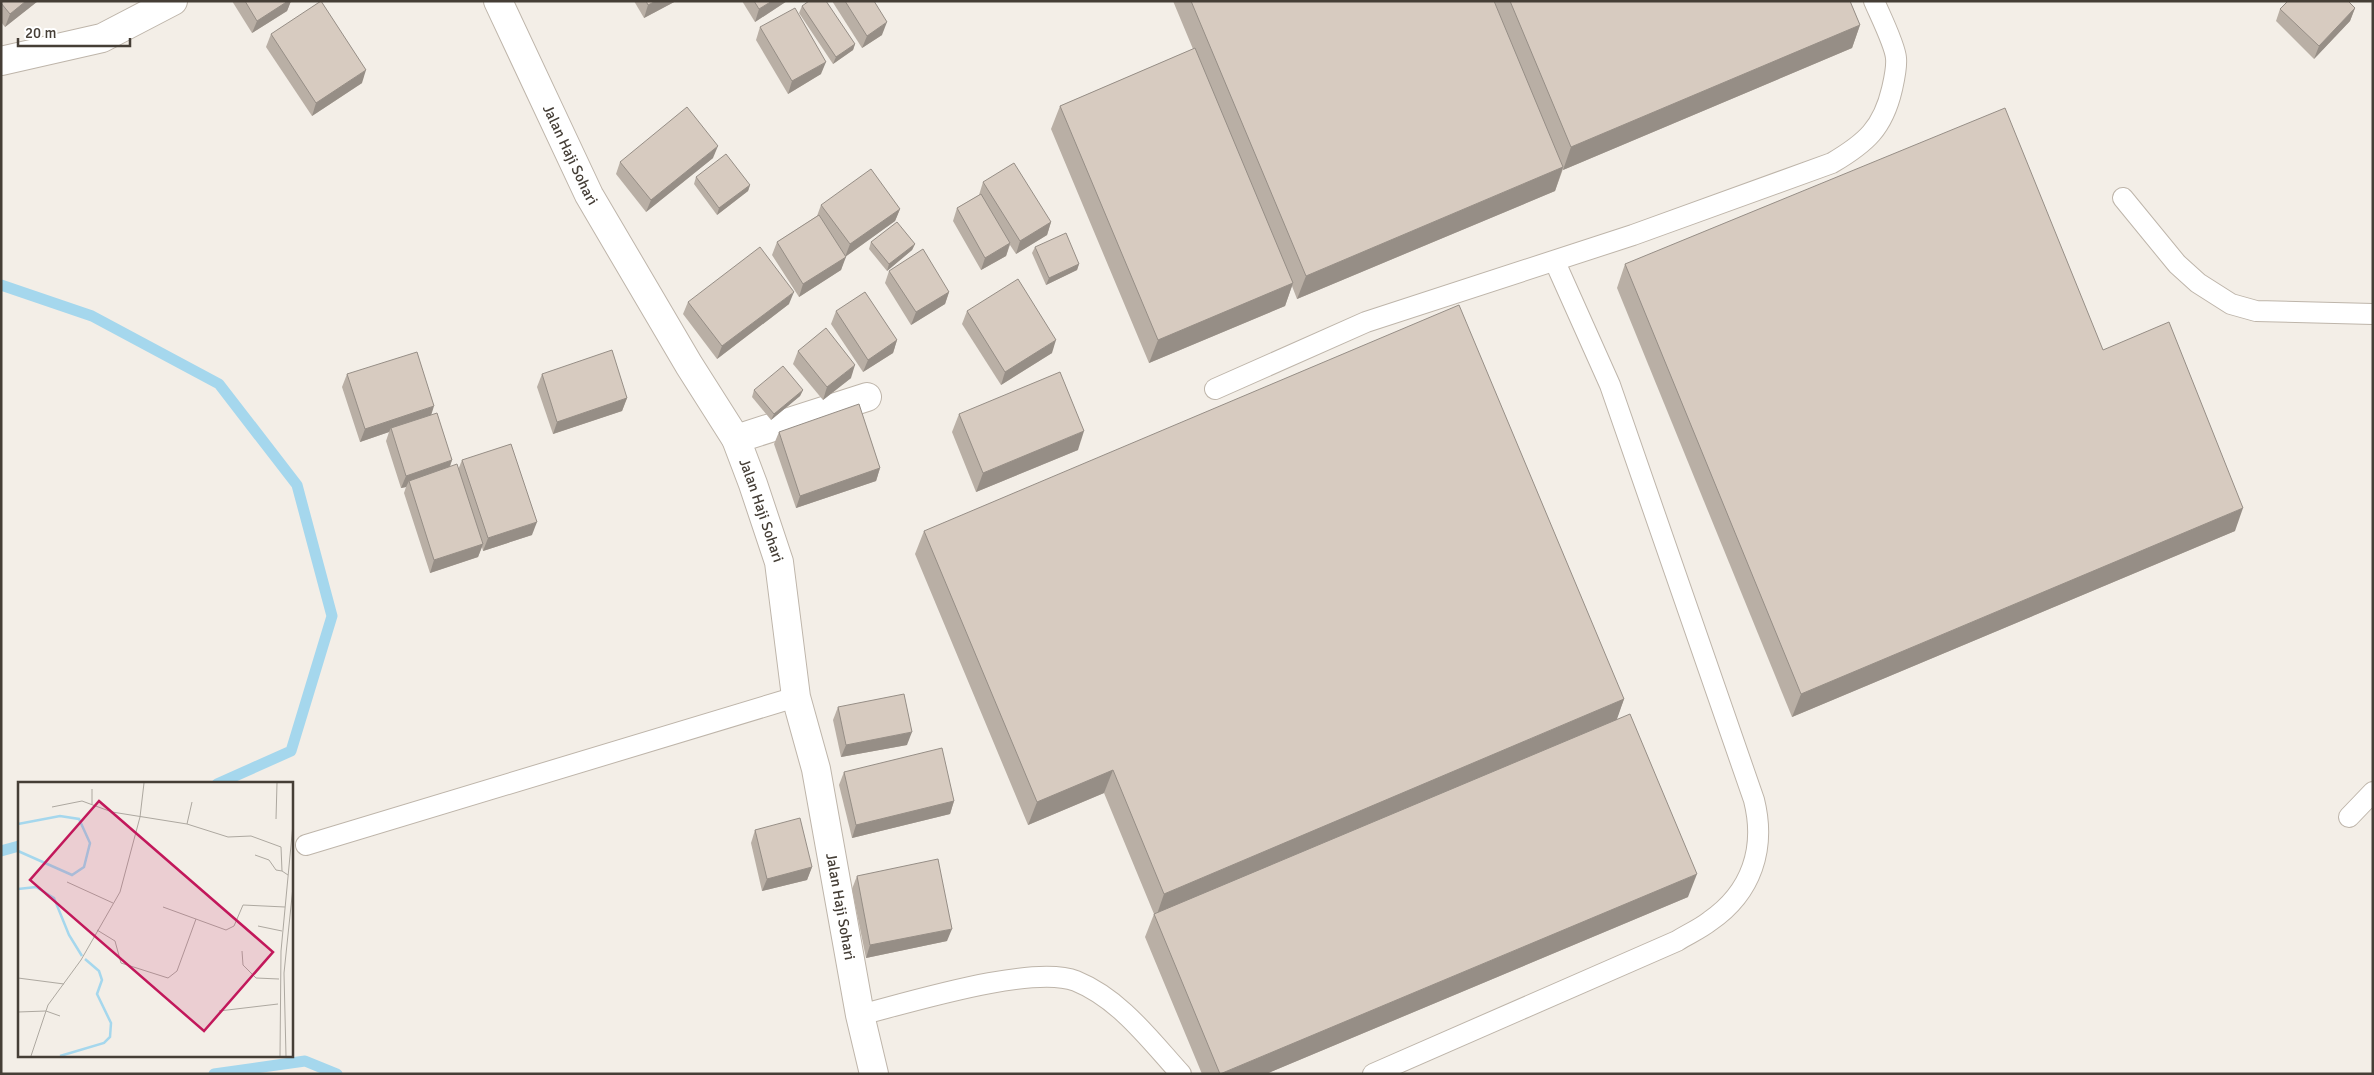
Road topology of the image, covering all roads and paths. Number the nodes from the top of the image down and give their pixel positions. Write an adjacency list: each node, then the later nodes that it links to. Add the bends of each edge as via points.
1 (173, 1): 4 (street, via 102,38)
2 (498, 1): 10 (street, Jalan Haji Sohari, via 589,195)
3 (1874, 1): 6 (lane, via 1896,58 1894,82 1888,109 1877,128 1857,148 1832,163)
4 (1, 61)
5 (2123, 198): 7 (lane, via 2177,264 2198,283 2231,304 2256,311)
6 (1555, 262): 8 (lane, via 1366,322); 18 (lane, via 1610,385 1751,790 1759,817 1758,856 1750,877 1726,908 1711,921 1677,940)
7 (2373, 314)
8 (1215, 389)
9 (866, 397): 10 (street)
10 (736, 439): 11 (street, Jalan Haji Sohari, via 779,562)
11 (796, 697): 14 (lane); 15 (street, Jalan Haji Sohari, via 816,769)
12 (2373, 792): 13 (lane)
13 (2349, 817)
14 (306, 845)
15 (860, 1015): 16 (street, Jalan Haji Sohari); 17 (lane, via 964,988 1054,977 1075,981 1129,1016)
16 (874, 1074)
17 (1181, 1074)
18 (1374, 1074)

